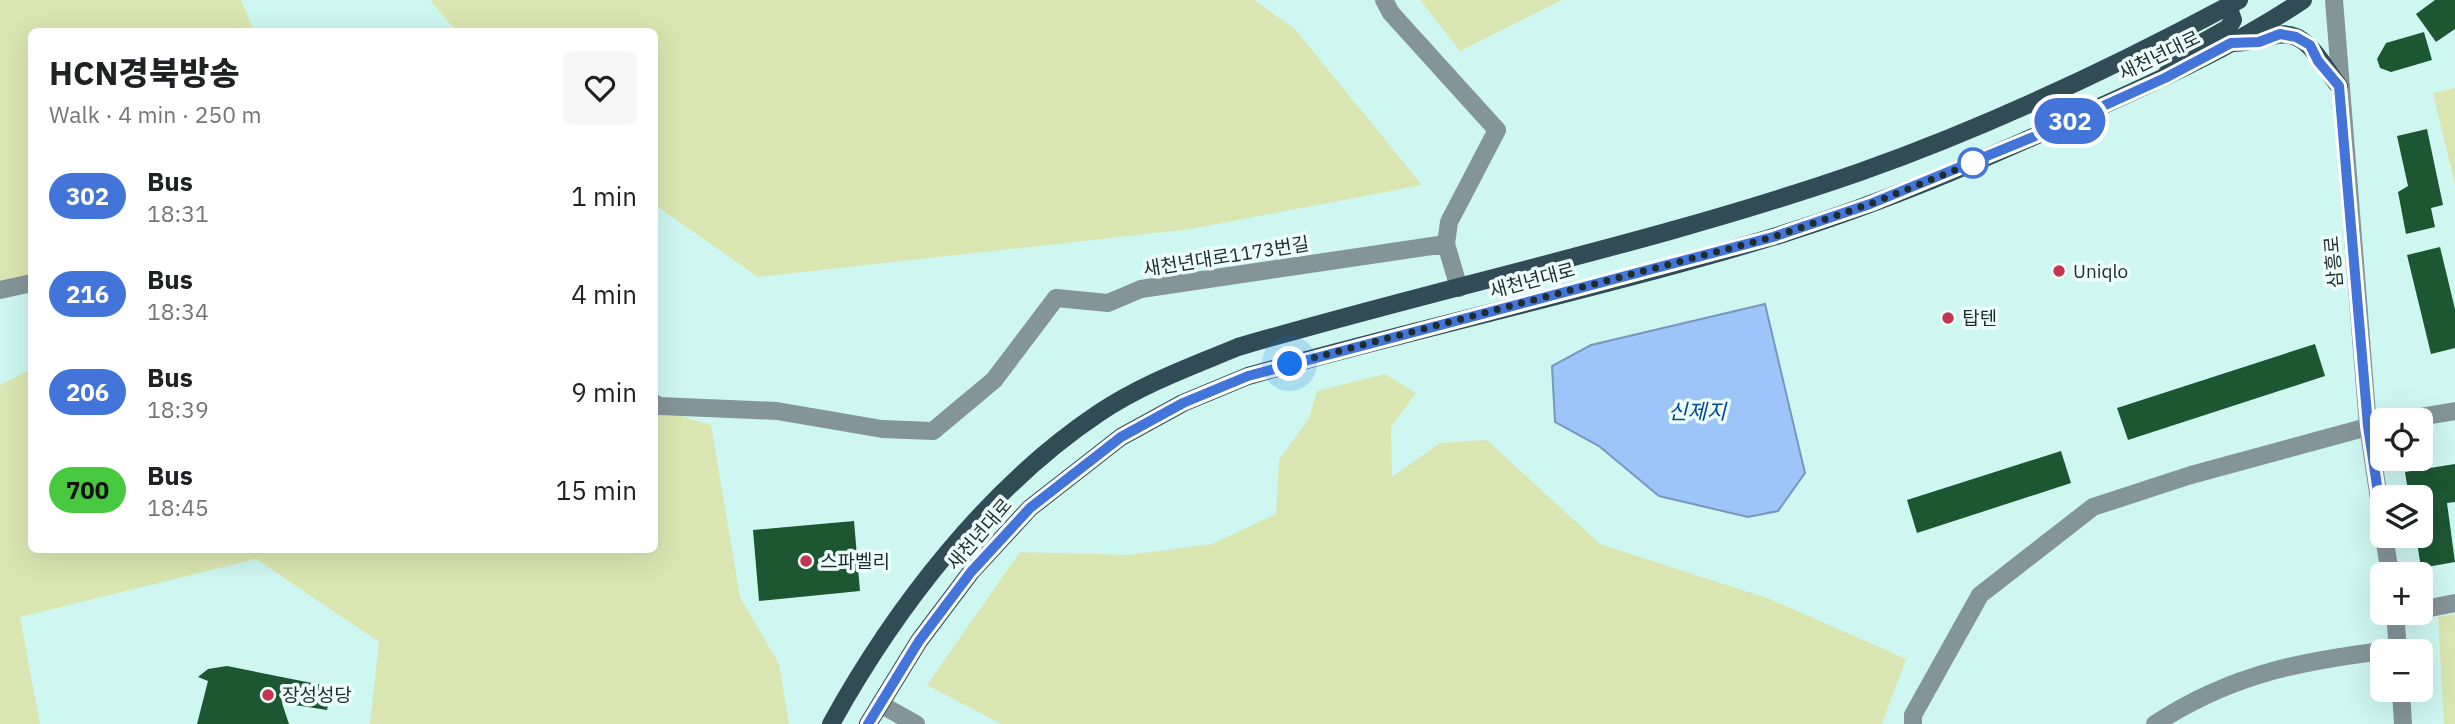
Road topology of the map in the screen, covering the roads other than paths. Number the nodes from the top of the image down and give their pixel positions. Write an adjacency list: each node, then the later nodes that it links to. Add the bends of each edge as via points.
1 (1384, 0): 8 (street, via 1497,130 1449,222)
2 (2304, 0): 5 (main road, 새천년대로)
3 (2334, 0): 7 (street, 삼흥로)
4 (2234, 3): 6 (main road, via 2228,28 2178,56); 9 (main road, 새천년대로, via 2014,110 1861,171)
5 (2231, 43): 6 (main road, 새천년대로); 7 (main road, via 2259,42 2280,34 2296,37 2310,45)
6 (2165, 78): 10 (main road, 새천년대로, via 1870,204 1773,237)
7 (2339, 86): 17 (street, 삼흥로)
8 (1446, 244): 12 (street); 16 (street, 새천년대로1173번길, via 1141,289 1108,303 1056,298 994,380 933,431 882,429 777,411)
9 (1594, 251): 10 (main road); 12 (main road, 새천년대로)
10 (1603, 283): 15 (main road, 새천년대로)
11 (28, 285): 13 (street)
12 (1460, 288): 14 (main road, 새천년대로)
13 (0, 290)
14 (1363, 312): 15 (main road); 26 (main road, 새천년대로, via 1238,347 1099,412 1024,473 956,543 898,615)
15 (1371, 342): 25 (main road, 새천년대로, via 1248,376 1183,403 1121,437 1030,508 971,572 919,641)
16 (658, 405)
17 (2373, 408)
18 (2455, 411): 19 (street)
19 (2433, 415)
20 (2370, 425): 29 (street, via 2093,507 1980,595 1913,715)
21 (2455, 603): 22 (street)
22 (2433, 607)
23 (2370, 653): 30 (street, via 2253,676 2194,699)
24 (2402, 702): 31 (street)
25 (880, 704): 27 (main road, 새천년대로); 28 (street)
26 (831, 724)
27 (868, 724)
28 (916, 724)
29 (1913, 724)
30 (2155, 724)
31 (2403, 724)

